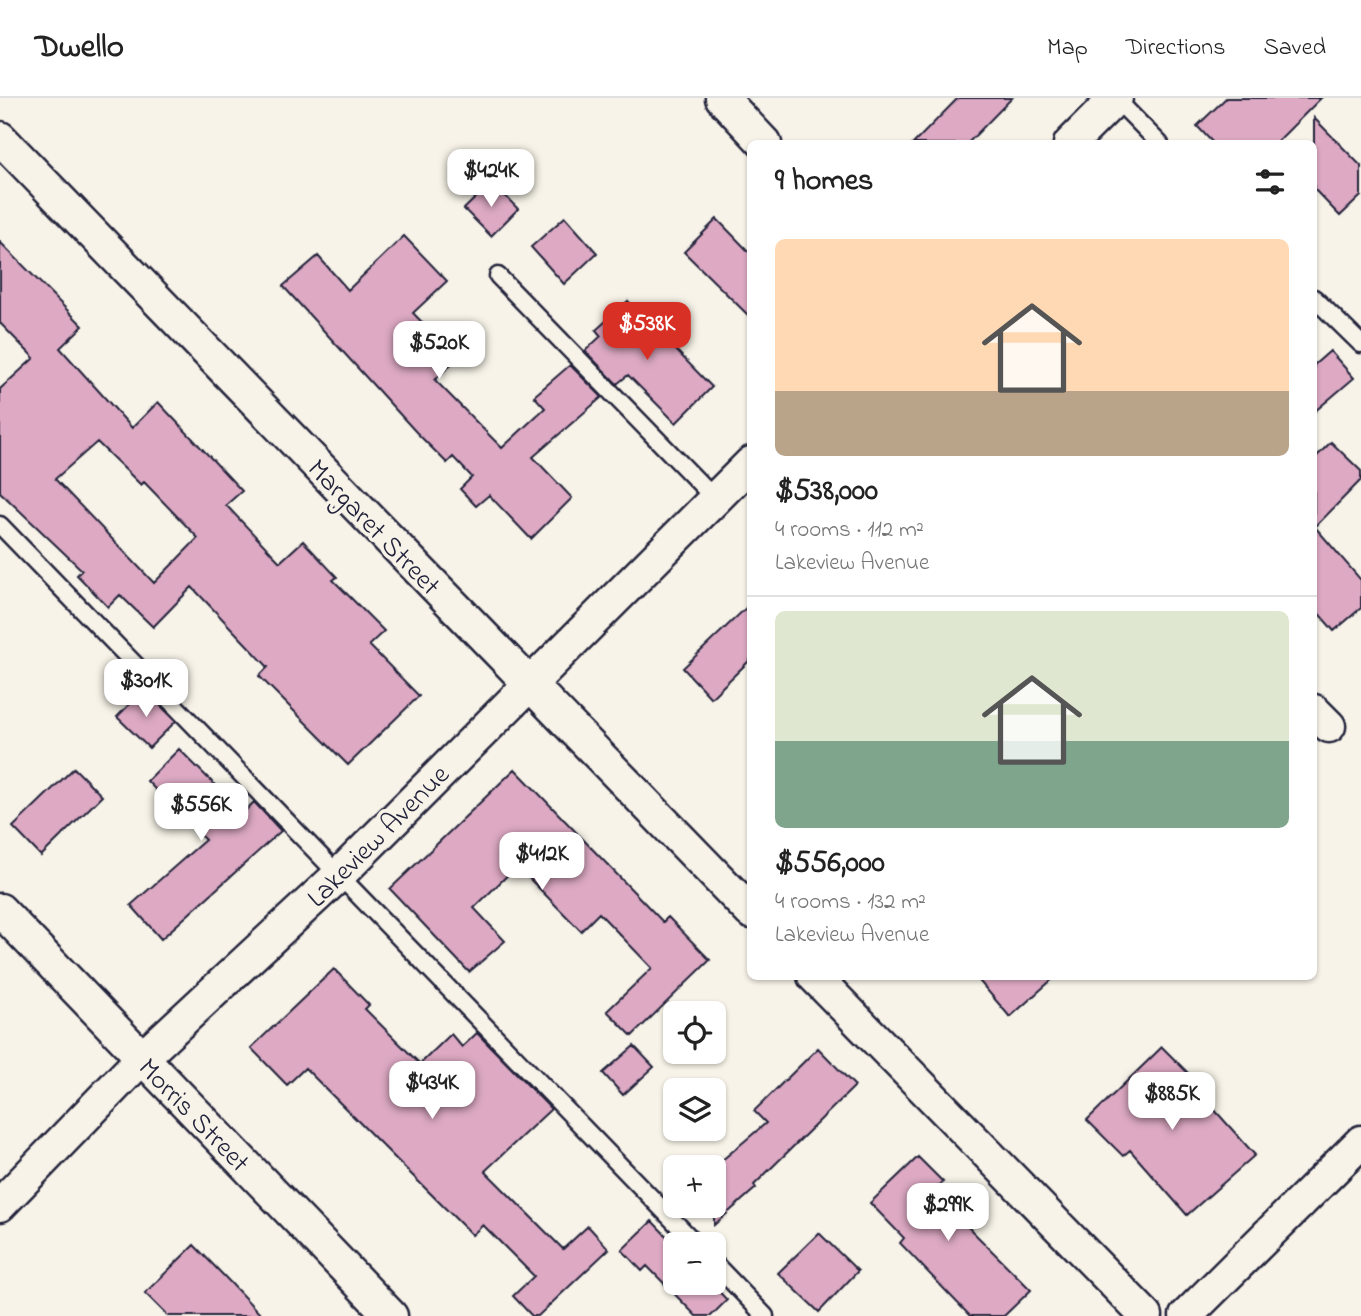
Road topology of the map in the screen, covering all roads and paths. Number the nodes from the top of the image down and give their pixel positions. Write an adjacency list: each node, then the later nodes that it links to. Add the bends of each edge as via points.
1 (722, 98): 4 (street)
2 (1115, 98): 5 (street); 6 (lane)
3 (0, 138): 13 (street, Margaret Street)
4 (761, 140)
5 (1074, 140)
6 (1156, 140)
7 (498, 276): 11 (lane)
8 (1317, 301): 9 (lane)
9 (1361, 344)
10 (747, 467): 11 (street, Lakeview Avenue)
11 (715, 499): 13 (street, Lakeview Avenue)
12 (0, 525): 14 (lane)
13 (528, 685): 14 (street, Lakeview Avenue); 15 (street, Margaret Street)
14 (339, 875): 18 (street, Lakeview Avenue); 21 (lane)
15 (747, 908)
16 (0, 910): 18 (street, Morris Street)
17 (818, 980): 25 (street)
18 (141, 1059): 20 (street, Lakeview Avenue); 23 (street, Morris Street)
19 (1361, 1142): 26 (street)
20 (0, 1205)
21 (684, 1232)
22 (726, 1275): 24 (lane)
23 (391, 1316)
24 (765, 1316)
25 (1146, 1316)
26 (1186, 1316)

